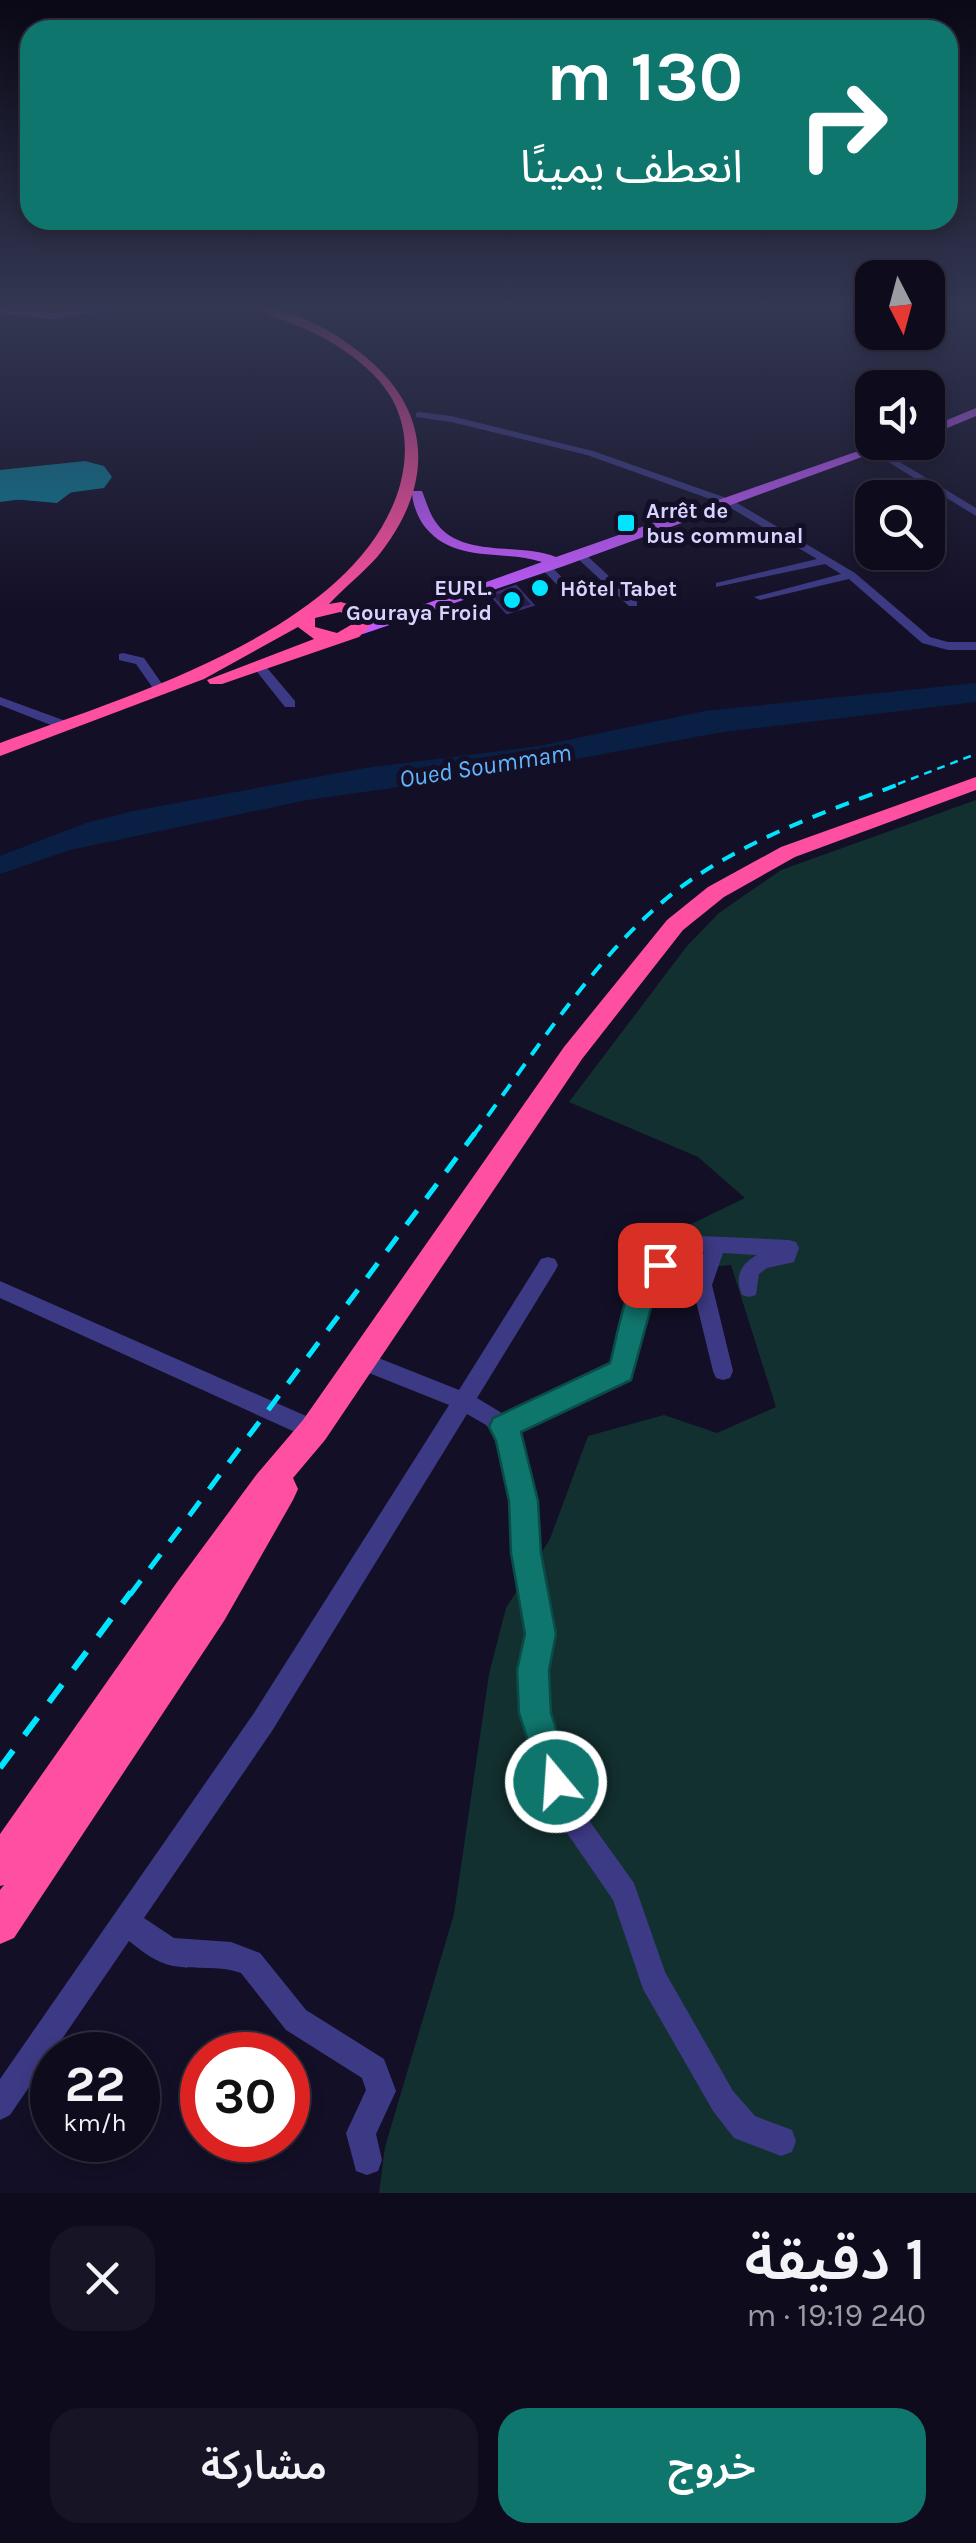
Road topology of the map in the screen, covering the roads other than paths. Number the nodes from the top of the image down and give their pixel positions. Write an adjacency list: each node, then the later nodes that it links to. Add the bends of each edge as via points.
1 (402, 409): 19 (highway, via 413,441 406,493 376,547)
2 (415, 409): 4 (highway)
3 (973, 415): 5 (main road)
4 (419, 416): 8 (highway, via 426,454); 9 (street, via 590,453)
5 (945, 426)
6 (855, 457): 9 (main road)
7 (891, 460): 10 (street)
8 (417, 494): 13 (main road, via 428,524 450,541 543,556); 20 (highway, via 382,554 348,591)
9 (728, 502): 11 (main road); 12 (street)
10 (976, 513)
11 (580, 556): 13 (main road); 18 (street)
12 (829, 560): 14 (street); 15 (street)
13 (553, 565): 16 (street); 20 (main road, via 415,611)
14 (851, 575): 17 (street); 22 (street, via 926,640)
15 (720, 585)
16 (572, 594)
17 (760, 597)
18 (632, 604)
19 (309, 615): 20 (highway, via 324,608); 21 (highway, via 306,630); 25 (highway)
20 (356, 618): 21 (highway)
21 (334, 638): 24 (highway)
22 (976, 646)
23 (123, 657): 25 (street, via 140,661)
24 (258, 665): 27 (street); 30 (highway)
25 (161, 691): 28 (highway)
26 (0, 701): 28 (street)
27 (290, 704)
28 (66, 726): 29 (highway)
29 (0, 750)
30 (0, 758)
31 (976, 783): 36 (highway, via 774,858 675,925 573,1053)
32 (716, 1246): 35 (street, via 789,1248 787,1256 749,1270); 37 (street, via 702,1284); 39 (street, via 691,1245 650,1276 622,1371)
33 (548, 1265): 38 (street)
34 (0, 1289): 40 (street)
35 (749, 1289)
36 (361, 1360): 38 (street); 40 (highway)
37 (723, 1371)
38 (460, 1400): 39 (street); 43 (street, via 263,1722)
39 (503, 1427): 46 (street, via 524,1501 541,1634 533,1670 535,1713 556,1782 624,1893 653,1979 723,2102 745,2127)
40 (314, 1430): 41 (highway)
41 (291, 1461): 42 (highway); 44 (highway, via 281,1494 212,1610)
42 (0, 1866)
43 (126, 1920): 45 (street); 47 (street, via 174,1952 250,1963 296,2020 374,2069 381,2090 361,2133)
44 (0, 1924)
45 (0, 2105)
46 (780, 2141)
47 (367, 2160)

